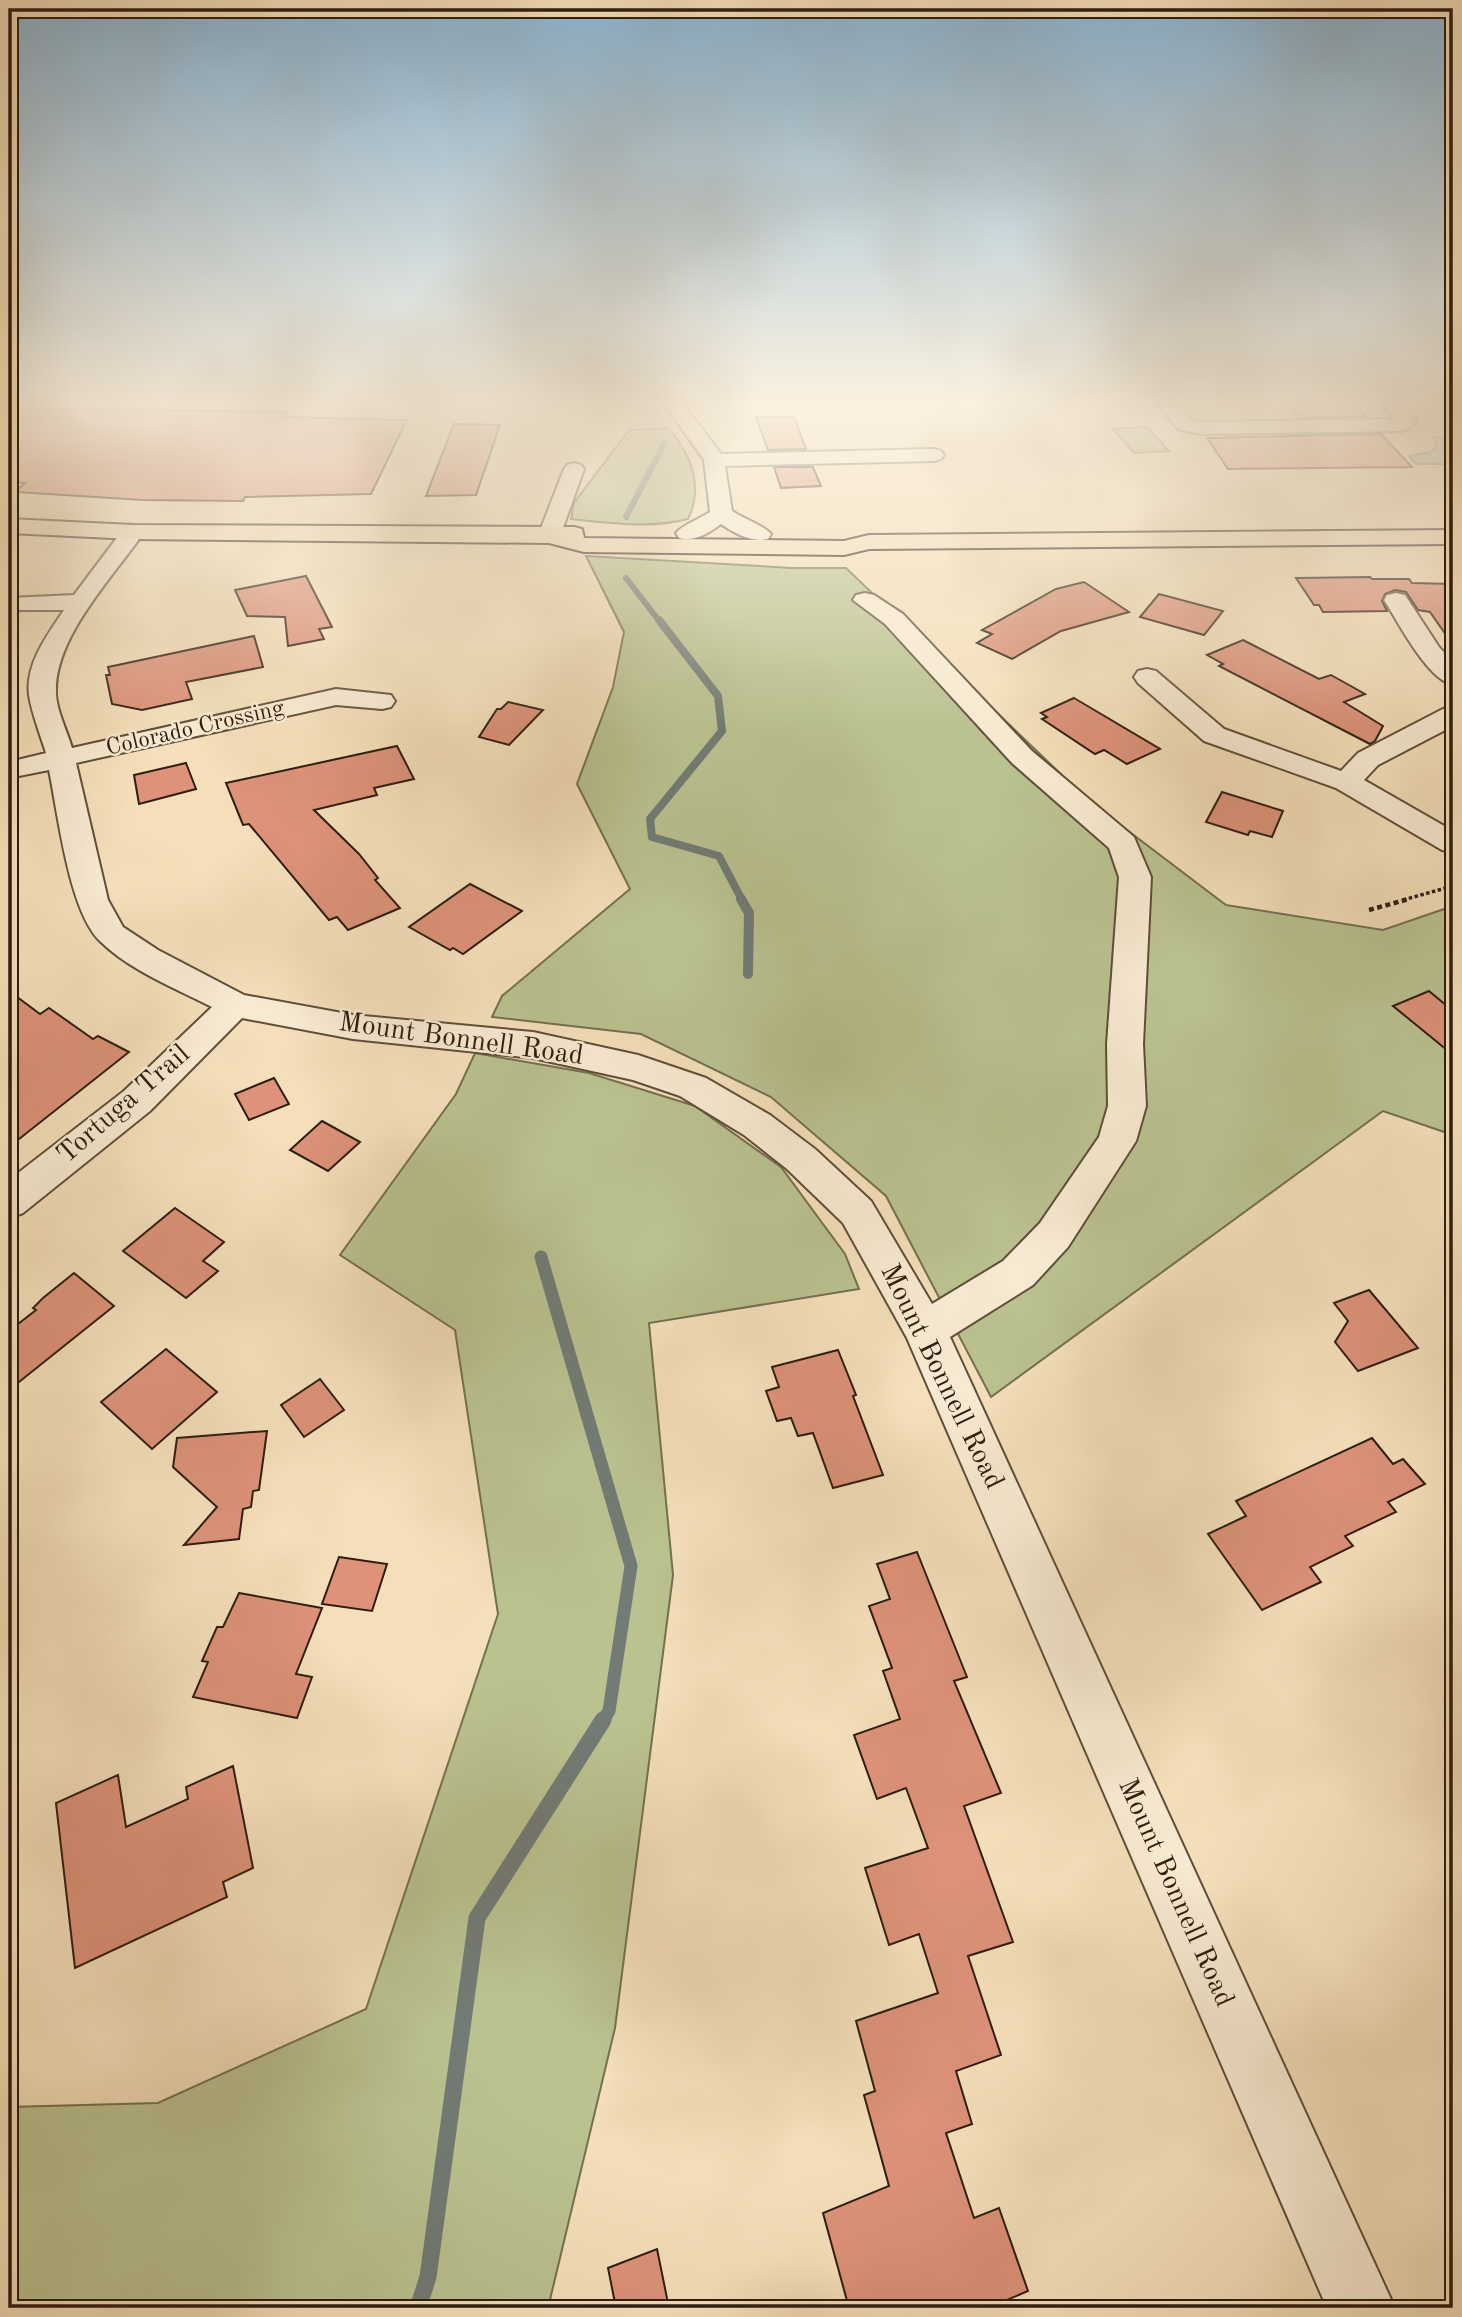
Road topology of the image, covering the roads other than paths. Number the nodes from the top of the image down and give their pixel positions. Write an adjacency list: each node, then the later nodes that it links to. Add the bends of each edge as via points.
1 (557, 513): 7 (street)
2 (721, 514): 5 (street); 6 (street)
3 (9, 526): 4 (main road)
4 (133, 531): 7 (main road); 12 (street, Mount Bonnell Road)
5 (687, 533): 6 (main road); 7 (main road)
6 (760, 534): 9 (main road, via 838,534)
7 (549, 536): 9 (main road, via 584,545 844,548)
8 (1453, 537): 9 (main road)
9 (869, 542)
10 (865, 600): 24 (street, via 894,619 1022,757 1123,844 1135,877 1125,1044 1127,1107 1117,1141 1054,1235 1018,1273)
11 (1396, 600): 15 (street, via 1430,652)
12 (81, 602): 13 (street); 18 (street, Mount Bonnell Road, via 45,668 42,693)
13 (9, 606)
14 (1146, 677): 20 (street, via 1214,736)
15 (1453, 677)
16 (382, 701): 18 (street, Colorado Crossing, via 336,697)
17 (1453, 715): 20 (street, via 1368,759)
18 (61, 758): 19 (street, Colorado Crossing); 22 (street, Mount Bonnell Road, via 92,900 111,934 146,958)
19 (9, 770)
20 (1346, 782): 21 (street)
21 (1453, 843)
22 (235, 1004): 23 (street, Tortuga Trail, via 137,1101); 24 (street, Mount Bonnell Road, via 353,1027 533,1045 638,1068 693,1087 757,1125 802,1159 857,1212)
23 (9, 1202)
24 (925, 1330): 25 (street, Mount Bonnell Road)
25 (1361, 2308)

